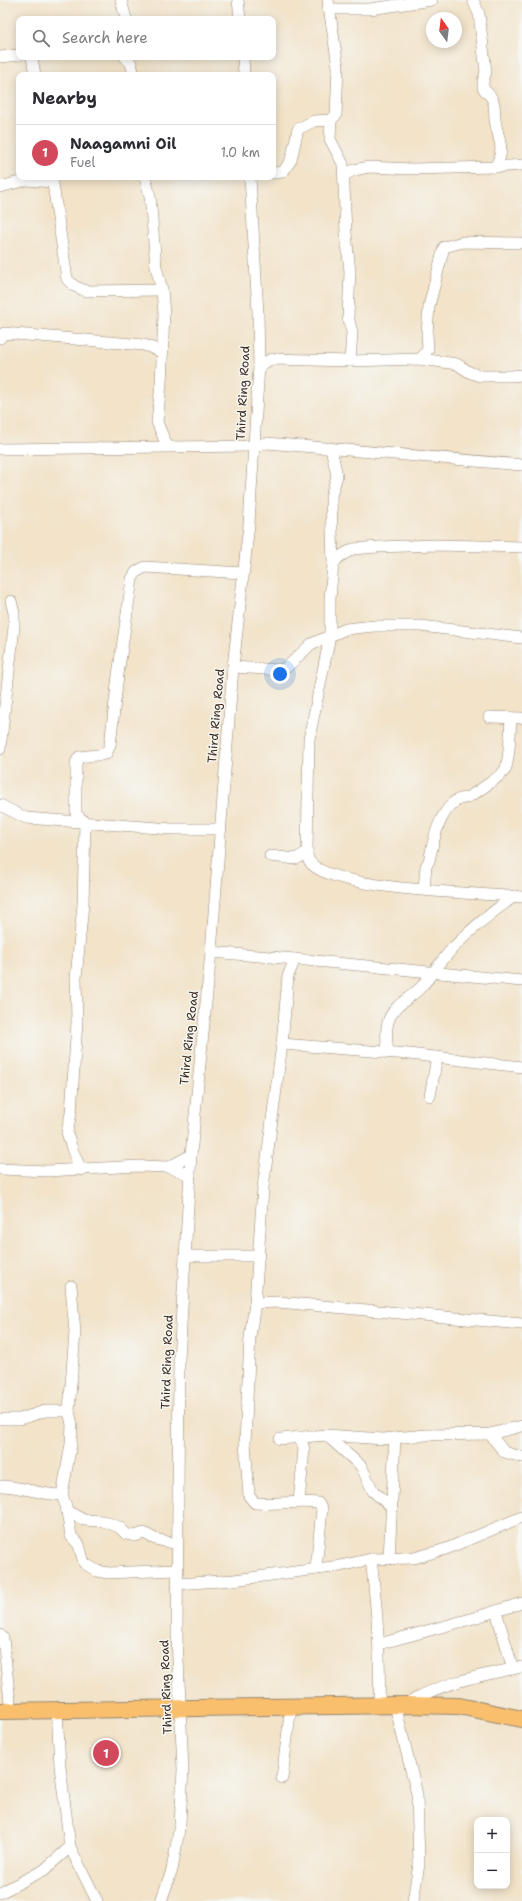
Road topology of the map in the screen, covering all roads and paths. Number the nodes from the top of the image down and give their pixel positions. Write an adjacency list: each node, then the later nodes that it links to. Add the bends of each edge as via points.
1 (121, 0): 6 (street)
2 (238, 0): 7 (street)
3 (432, 0): 5 (street, via 370,9)
4 (473, 0): 18 (street, via 479,14 486,72 482,81 483,88 494,104 501,143 500,158)
5 (328, 4): 16 (street, via 338,68 336,115)
6 (125, 16)
7 (240, 16)
8 (16, 56): 9 (street)
9 (0, 57)
10 (32, 60): 13 (street)
11 (129, 60): 14 (street)
12 (243, 60): 15 (street)
13 (34, 72)
14 (133, 72)
15 (244, 72)
16 (331, 120): 19 (street, via 314,121 298,129 291,160 283,172); 20 (street, via 330,140 343,164)
17 (522, 165): 18 (street)
18 (495, 167): 20 (street, via 370,167)
19 (276, 173)
20 (344, 175): 30 (street, via 350,272 348,317 352,332)
21 (53, 180): 24 (street, via 27,180); 26 (street, via 67,280 86,291)
22 (146, 180): 26 (street, via 150,196 156,267)
23 (250, 180): 31 (street, Third Ring Road)
24 (0, 187)
25 (522, 243): 29 (street, via 463,242 444,247 428,306 428,349)
26 (162, 290): 28 (street)
27 (0, 338): 28 (street, via 4,333 144,345)
28 (163, 352): 33 (street, via 157,422)
29 (421, 359): 30 (street); 32 (street, via 457,364 480,376)
30 (350, 361): 31 (street, via 271,359)
31 (259, 366): 34 (street, Third Ring Road)
32 (522, 374)
33 (167, 446): 34 (street); 36 (street)
34 (253, 446): 35 (street, via 267,444); 40 (street, Third Ring Road, via 249,524)
35 (331, 448): 37 (street); 39 (street, via 337,476 331,496)
36 (0, 449)
37 (522, 465)
38 (522, 547): 39 (street, via 436,545 353,549 339,557)
39 (334, 564): 42 (street, via 330,599)
40 (243, 572): 44 (street, Third Ring Road); 49 (street, via 145,566 136,572 132,579 110,745 106,754 79,757 76,763 76,814)
41 (10, 601): 47 (street, via 14,613 14,627)
42 (330, 636): 43 (street, via 346,629 421,626); 44 (street, via 311,644 287,667 280,670); 51 (street, via 309,739)
43 (522, 638)
44 (233, 667): 50 (street, Third Ring Road)
45 (489, 717): 46 (street)
46 (517, 718): 53 (street, via 506,769 500,777 468,798 454,802 437,826 426,866)
47 (0, 749)
48 (0, 805): 49 (street, via 26,818)
49 (85, 822): 50 (street, via 172,829); 71 (street, via 83,904 76,978 77,1022 67,1132)
50 (220, 829): 57 (street, Third Ring Road)
51 (307, 852): 52 (street, via 296,859); 53 (street, via 309,861 318,869 333,875 354,881)
52 (270, 856)
53 (424, 889): 54 (street)
54 (490, 894): 55 (street); 56 (street)
55 (519, 896): 56 (street)
56 (494, 911): 60 (street, via 453,949)
57 (211, 952): 58 (street); 68 (street, Third Ring Road)
58 (280, 958): 59 (street); 61 (street)
59 (295, 959): 60 (street); 61 (street)
60 (433, 972): 62 (street); 64 (street, via 419,989 394,1010 388,1022)
61 (288, 976): 63 (street)
62 (522, 981)
63 (282, 1044): 64 (street); 74 (street, via 268,1144)
64 (388, 1053): 65 (street)
65 (437, 1058): 66 (street); 67 (street)
66 (522, 1066)
67 (430, 1096)
68 (191, 1155): 69 (street); 72 (street, Third Ring Road)
69 (169, 1167): 71 (street, via 139,1166); 72 (street)
70 (0, 1169): 71 (street)
71 (81, 1170)
72 (190, 1176): 73 (street, Third Ring Road)
73 (185, 1256): 74 (street); 93 (street, Third Ring Road, via 179,1360)
74 (259, 1256): 76 (street)
75 (71, 1286): 78 (street, via 75,1332)
76 (255, 1302): 77 (street); 89 (street, via 246,1398 245,1442 249,1496 255,1503)
77 (522, 1324)
78 (69, 1411): 79 (street, via 45,1411 20,1419); 88 (street, via 72,1425 71,1444)
79 (0, 1419)
80 (522, 1426): 81 (street)
81 (490, 1434): 84 (street); 86 (street, via 504,1452)
82 (326, 1435): 83 (street); 84 (street, via 383,1440); 90 (street, via 361,1466 373,1491)
83 (300, 1437): 85 (street); 89 (street, via 304,1450)
84 (395, 1438): 90 (street)
85 (280, 1439)
86 (522, 1457)
87 (0, 1486): 88 (street)
88 (62, 1495): 91 (street)
89 (299, 1502): 96 (street, via 318,1503 322,1509)
90 (392, 1508): 95 (street)
91 (67, 1511): 93 (street, via 84,1520 103,1521 119,1527 126,1534 135,1536 144,1533 155,1539); 97 (street, via 71,1536 79,1545 84,1563 97,1571 108,1573)
92 (522, 1517): 95 (street, via 446,1550 414,1558)
93 (177, 1544): 97 (street, Third Ring Road)
94 (371, 1559): 95 (street); 96 (street); 102 (street)
95 (389, 1559)
96 (316, 1569): 98 (street, via 234,1580)
97 (177, 1570): 98 (street, Third Ring Road)
98 (177, 1584): 107 (street, Third Ring Road)
99 (522, 1603): 100 (street)
100 (496, 1611): 102 (street); 103 (street)
101 (0, 1635): 109 (street, via 3,1638)
102 (379, 1644): 106 (street)
103 (517, 1668): 104 (street, via 428,1691)
104 (400, 1705): 106 (highway); 110 (highway, via 459,1706); 116 (street, via 417,1794 419,1864)
105 (291, 1706): 106 (highway); 107 (highway); 111 (street)
106 (379, 1706)
107 (181, 1708): 108 (highway); 115 (street, Third Ring Road, via 183,1770 180,1824 172,1870)
108 (57, 1710): 109 (highway); 112 (street, via 60,1766)
109 (6, 1711)
110 (522, 1719)
111 (282, 1778)
112 (70, 1847): 113 (street, via 44,1870); 114 (street)
113 (0, 1893)
114 (97, 1901)
115 (161, 1901)
116 (413, 1901)

